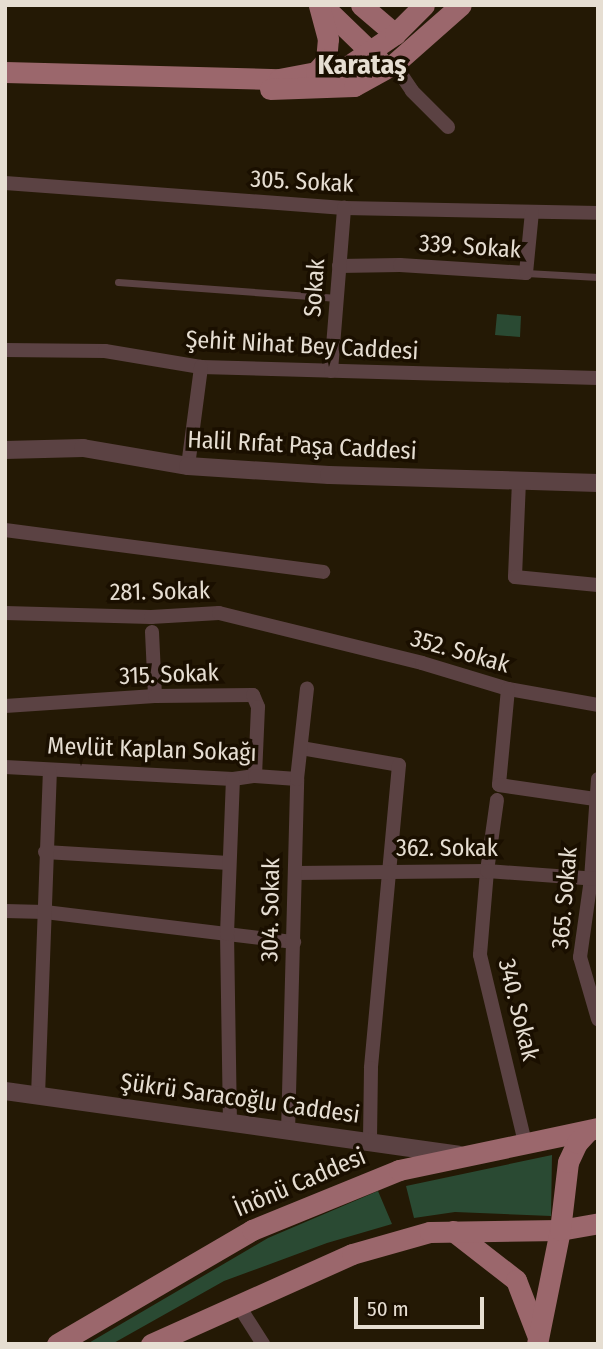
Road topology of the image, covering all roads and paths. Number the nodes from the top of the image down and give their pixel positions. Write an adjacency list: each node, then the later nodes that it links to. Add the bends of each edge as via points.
1 (320, 5): 6 (main road); 9 (main road, via 328,39 326,61)
2 (361, 5): 5 (main road)
3 (424, 5): 5 (main road)
4 (461, 5): 7 (main road)
5 (395, 34): 6 (main road); 7 (main road, via 399,48)
6 (369, 53): 7 (main road); 9 (main road, via 348,66)
7 (394, 64): 10 (main road, via 354,86 324,89 280,90); 11 (street, via 412,91)
8 (5, 72): 10 (main road)
9 (316, 72): 10 (main road, via 279,79)
10 (190, 78)
11 (448, 127)
12 (5, 183): 13 (street, 305. Sokak)
13 (344, 208): 14 (street, 305. Sokak); 16 (street, Sokak)
14 (532, 212): 15 (street, 305. Sokak); 17 (street)
15 (598, 213)
16 (339, 266): 17 (street, 339. Sokak); 20 (street, Sokak)
17 (526, 273): 18 (lane, 339. Sokak)
18 (598, 277)
19 (118, 282): 20 (lane)
20 (337, 298): 23 (street, Sokak)
21 (5, 350): 22 (street, Şehit Nihat Bey Caddesi, via 105,351)
22 (201, 368): 23 (street, Şehit Nihat Bey Caddesi); 26 (street)
23 (331, 371): 24 (street, Şehit Nihat Bey Caddesi)
24 (598, 378)
25 (5, 450): 26 (street, Halil Rıfat Paşa Caddesi, via 83,448)
26 (188, 466): 27 (street, Halil Rıfat Paşa Caddesi)
27 (519, 481): 28 (street, Halil Rıfat Paşa Caddesi); 31 (street, via 516,577)
28 (598, 483)
29 (5, 530): 30 (street)
30 (323, 572)
31 (598, 586)
32 (5, 613): 34 (street, 281. Sokak, via 151,617 219,613)
33 (152, 632): 37 (street)
34 (312, 638): 36 (street, 352. Sokak, via 422,663)
35 (307, 689): 40 (street, 304. Sokak)
36 (508, 690): 38 (street, 352. Sokak); 47 (street, via 499,785)
37 (155, 696): 39 (street, 315. Sokak); 43 (street, 315. Sokak, via 253,695 258,707)
38 (598, 705)
39 (5, 706)
40 (300, 748): 45 (street, 304. Sokak); 52 (street, via 399,765)
41 (5, 767): 42 (street, Mevlüt Kaplan Sokağı)
42 (50, 771): 44 (street, Mevlüt Kaplan Sokağı); 49 (street)
43 (255, 776): 44 (street, Mevlüt Kaplan Sokağı); 45 (street, Mevlüt Kaplan Sokağı)
44 (233, 779): 50 (street)
45 (297, 779): 53 (street, 304. Sokak)
46 (598, 779): 47 (street, 365. Sokak)
47 (595, 799): 54 (street, 365. Sokak)
48 (497, 800): 51 (street, 340. Sokak)
49 (45, 852): 50 (street); 56 (street)
50 (229, 863): 57 (street)
51 (487, 871): 52 (street, 362. Sokak); 54 (street, 362. Sokak); 66 (street, 340. Sokak, via 480,955)
52 (387, 872): 53 (street, 362. Sokak); 65 (street, via 371,1068)
53 (295, 873): 58 (street, 304. Sokak)
54 (594, 879): 59 (street, 365. Sokak, via 580,957)
55 (5, 911): 56 (street)
56 (45, 912): 57 (street); 61 (street)
57 (228, 934): 58 (street); 62 (street)
58 (294, 942): 64 (street, 304. Sokak)
59 (598, 1019)
60 (5, 1091): 61 (street, Şükrü Saracoğlu Caddesi)
61 (38, 1096): 62 (street, Şükrü Saracoğlu Caddesi)
62 (230, 1124): 64 (street, Şükrü Saracoğlu Caddesi)
63 (592, 1130): 66 (main road, İnönü Caddesi); 69 (main road, via 577,1143 568,1161)
64 (288, 1132): 65 (street, Şükrü Saracoğlu Caddesi)
65 (370, 1142): 67 (street, Şükrü Saracoğlu Caddesi)
66 (526, 1146): 67 (main road, İnönü Caddesi)
67 (469, 1156): 73 (main road, İnönü Caddesi, via 399,1170 252,1230)
68 (598, 1223): 69 (main road)
69 (560, 1230): 70 (main road); 72 (main road)
70 (453, 1231): 71 (main road, via 352,1254); 72 (main road, via 516,1280)
71 (237, 1303): 74 (main road); 75 (street)
72 (537, 1340)
73 (57, 1344)
74 (151, 1344)
75 (262, 1344)

